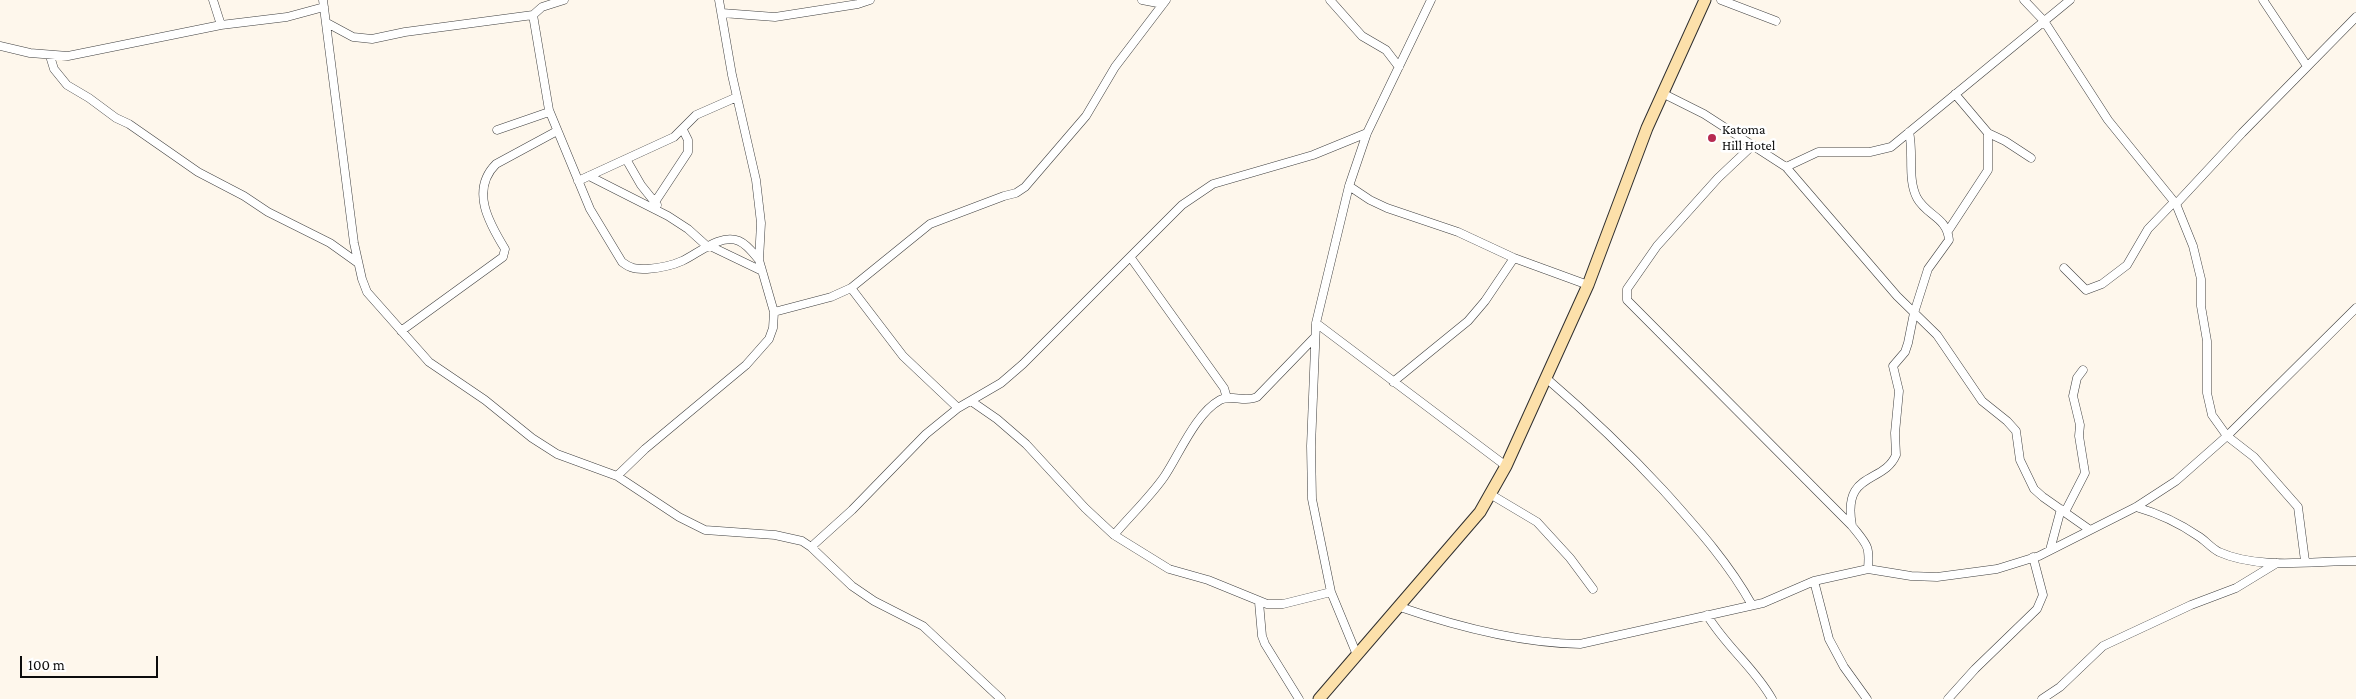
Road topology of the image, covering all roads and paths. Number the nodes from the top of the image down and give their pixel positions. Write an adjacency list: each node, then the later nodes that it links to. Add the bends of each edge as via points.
1 (213, 0): 21 (street)
2 (564, 0): 16 (street, via 542,7)
3 (719, 0): 15 (street)
4 (870, 0): 15 (street, via 775,17)
5 (1142, 0): 13 (street)
6 (1330, 0): 25 (street, via 1362,36 1386,50)
7 (1430, 0): 25 (street)
8 (1705, 0): 26 (main road)
9 (1721, 0): 18 (street)
10 (2024, 0): 19 (street)
11 (2070, 0): 19 (street)
12 (2263, 0): 24 (street)
13 (1165, 2): 55 (street, via 1115,67 1086,116 1025,187 930,224)
14 (323, 4): 20 (street); 21 (street, via 287,17)
15 (722, 13): 28 (street)
16 (533, 15): 20 (street, via 372,39 353,37); 29 (street)
17 (2356, 17): 24 (street)
18 (1776, 20)
19 (2044, 21): 27 (street); 44 (street, via 2108,120)
20 (327, 23): 51 (street, via 339,137)
21 (221, 25): 23 (street, via 68,56)
22 (0, 46): 23 (street)
23 (50, 56): 51 (street, via 54,69 67,85 116,118 198,172 268,212 330,242)
24 (2307, 66): 44 (street)
25 (1399, 67): 35 (street)
26 (1662, 93): 36 (street, via 1704,114); 54 (main road)
27 (1955, 94): 33 (street); 34 (street)
28 (737, 97): 31 (street, via 696,115); 50 (street, via 762,222)
29 (549, 112): 30 (street); 32 (street)
30 (497, 130)
31 (683, 130): 37 (street); 43 (street, via 688,140 688,152)
32 (557, 131): 41 (street); 60 (street, via 496,164 489,172 483,197 484,209 505,249 503,257)
33 (1909, 132): 39 (street, via 1891,147 1870,152 1818,152); 46 (street, via 1916,196)
34 (1988, 133): 38 (street); 46 (street, via 1988,170)
35 (1367, 134): 42 (street); 48 (street, via 1313,155 1213,184 1182,204)
36 (1753, 145): 39 (street); 74 (street, via 1718,178 1657,246 1627,289 1627,300)
37 (626, 158): 40 (street); 43 (street)
38 (2031, 158)
39 (1786, 167): 58 (street)
40 (589, 176): 41 (street); 45 (street)
41 (578, 181): 47 (street, via 610,246 630,268 673,265)
42 (1349, 186): 49 (street, via 1387,208 1458,232); 59 (street)
43 (655, 202): 45 (street)
44 (2175, 203): 52 (street, via 2148,229 2127,266 2102,284 2086,290); 68 (street, via 2201,279 2209,405)
45 (662, 213): 47 (street)
46 (1948, 231): 58 (street, via 1949,240 1928,269)
47 (709, 246): 50 (street, via 738,240); 53 (street)
48 (1131, 258): 65 (street, via 1224,388); 66 (street, via 1023,364 1001,383)
49 (1514, 258): 54 (street); 64 (street, via 1468,321)
50 (759, 260): 53 (street)
51 (358, 263): 60 (street, via 368,292)
52 (2064, 268)
53 (760, 270): 57 (street)
54 (1588, 285): 63 (main road)
55 (851, 288): 57 (street); 67 (street, via 903,356)
56 (2356, 308): 68 (street)
57 (774, 312): 70 (street, via 769,339 746,365 644,449)
58 (1914, 313): 73 (street, via 1937,335 1982,401 2016,431 2020,460 2031,484 2043,498); 74 (street, via 1905,352 1893,366 1899,391 1896,455 1888,466 1859,486 1849,511)
59 (1316, 324): 61 (street); 64 (street)
60 (401, 331): 70 (street, via 429,362 485,400 532,438 557,454)
61 (1315, 337): 65 (street, via 1257,397 1244,400); 86 (street, via 1312,499)
62 (2083, 370): 73 (street, via 2077,378 2073,396 2080,425 2085,474)
63 (1546, 378): 69 (main road); 88 (street, via 1601,425 1689,518 1724,561)
64 (1393, 382): 69 (street)
65 (1227, 398): 76 (street, via 1214,405 1187,436 1163,478)
66 (971, 401): 67 (street); 76 (street, via 1026,444)
67 (958, 408): 77 (street, via 904,455)
68 (2227, 436): 72 (street, via 2176,481); 80 (street, via 2254,458 2298,508)
69 (1506, 466): 71 (main road)
70 (617, 476): 77 (street, via 704,530 775,535 802,541)
71 (1490, 494): 85 (street, via 1538,522); 89 (main road, via 1480,512)
72 (2136, 507): 75 (street); 82 (street, via 2156,513 2199,536 2217,551 2250,561)
73 (2063, 511): 75 (street); 78 (street)
74 (1852, 526): 83 (street, via 1866,543 1870,556)
75 (2090, 530): 78 (street)
76 (1114, 535): 87 (street, via 1169,569)
77 (812, 547): 93 (street, via 852,586 922,626)
78 (2050, 550): 79 (street)
79 (2033, 557): 83 (street, via 1997,569 1937,577); 98 (street, via 2043,595 2037,609 1974,669)
80 (2305, 562): 81 (street); 82 (street)
81 (2356, 562)
82 (2277, 563): 92 (street, via 2236,588 2191,604 2103,646)
83 (1868, 569): 84 (street)
84 (1814, 581): 88 (street); 97 (street, via 1829,639)
85 (1593, 589)
86 (1331, 592): 87 (street, via 1283,604); 91 (street)
87 (1259, 602): 94 (street, via 1265,644)
88 (1752, 606): 90 (street)
89 (1400, 607): 90 (street, via 1492,634 1572,644 1610,639); 91 (main road)
90 (1707, 614): 96 (street, via 1729,647 1761,679)
91 (1356, 655): 95 (main road)
92 (2056, 690): 99 (street); 100 (street)
93 (1001, 699)
94 (1299, 699)
95 (1319, 699)
96 (1772, 699)
97 (1868, 699)
98 (1948, 699)
99 (2042, 699)
100 (2060, 699)

